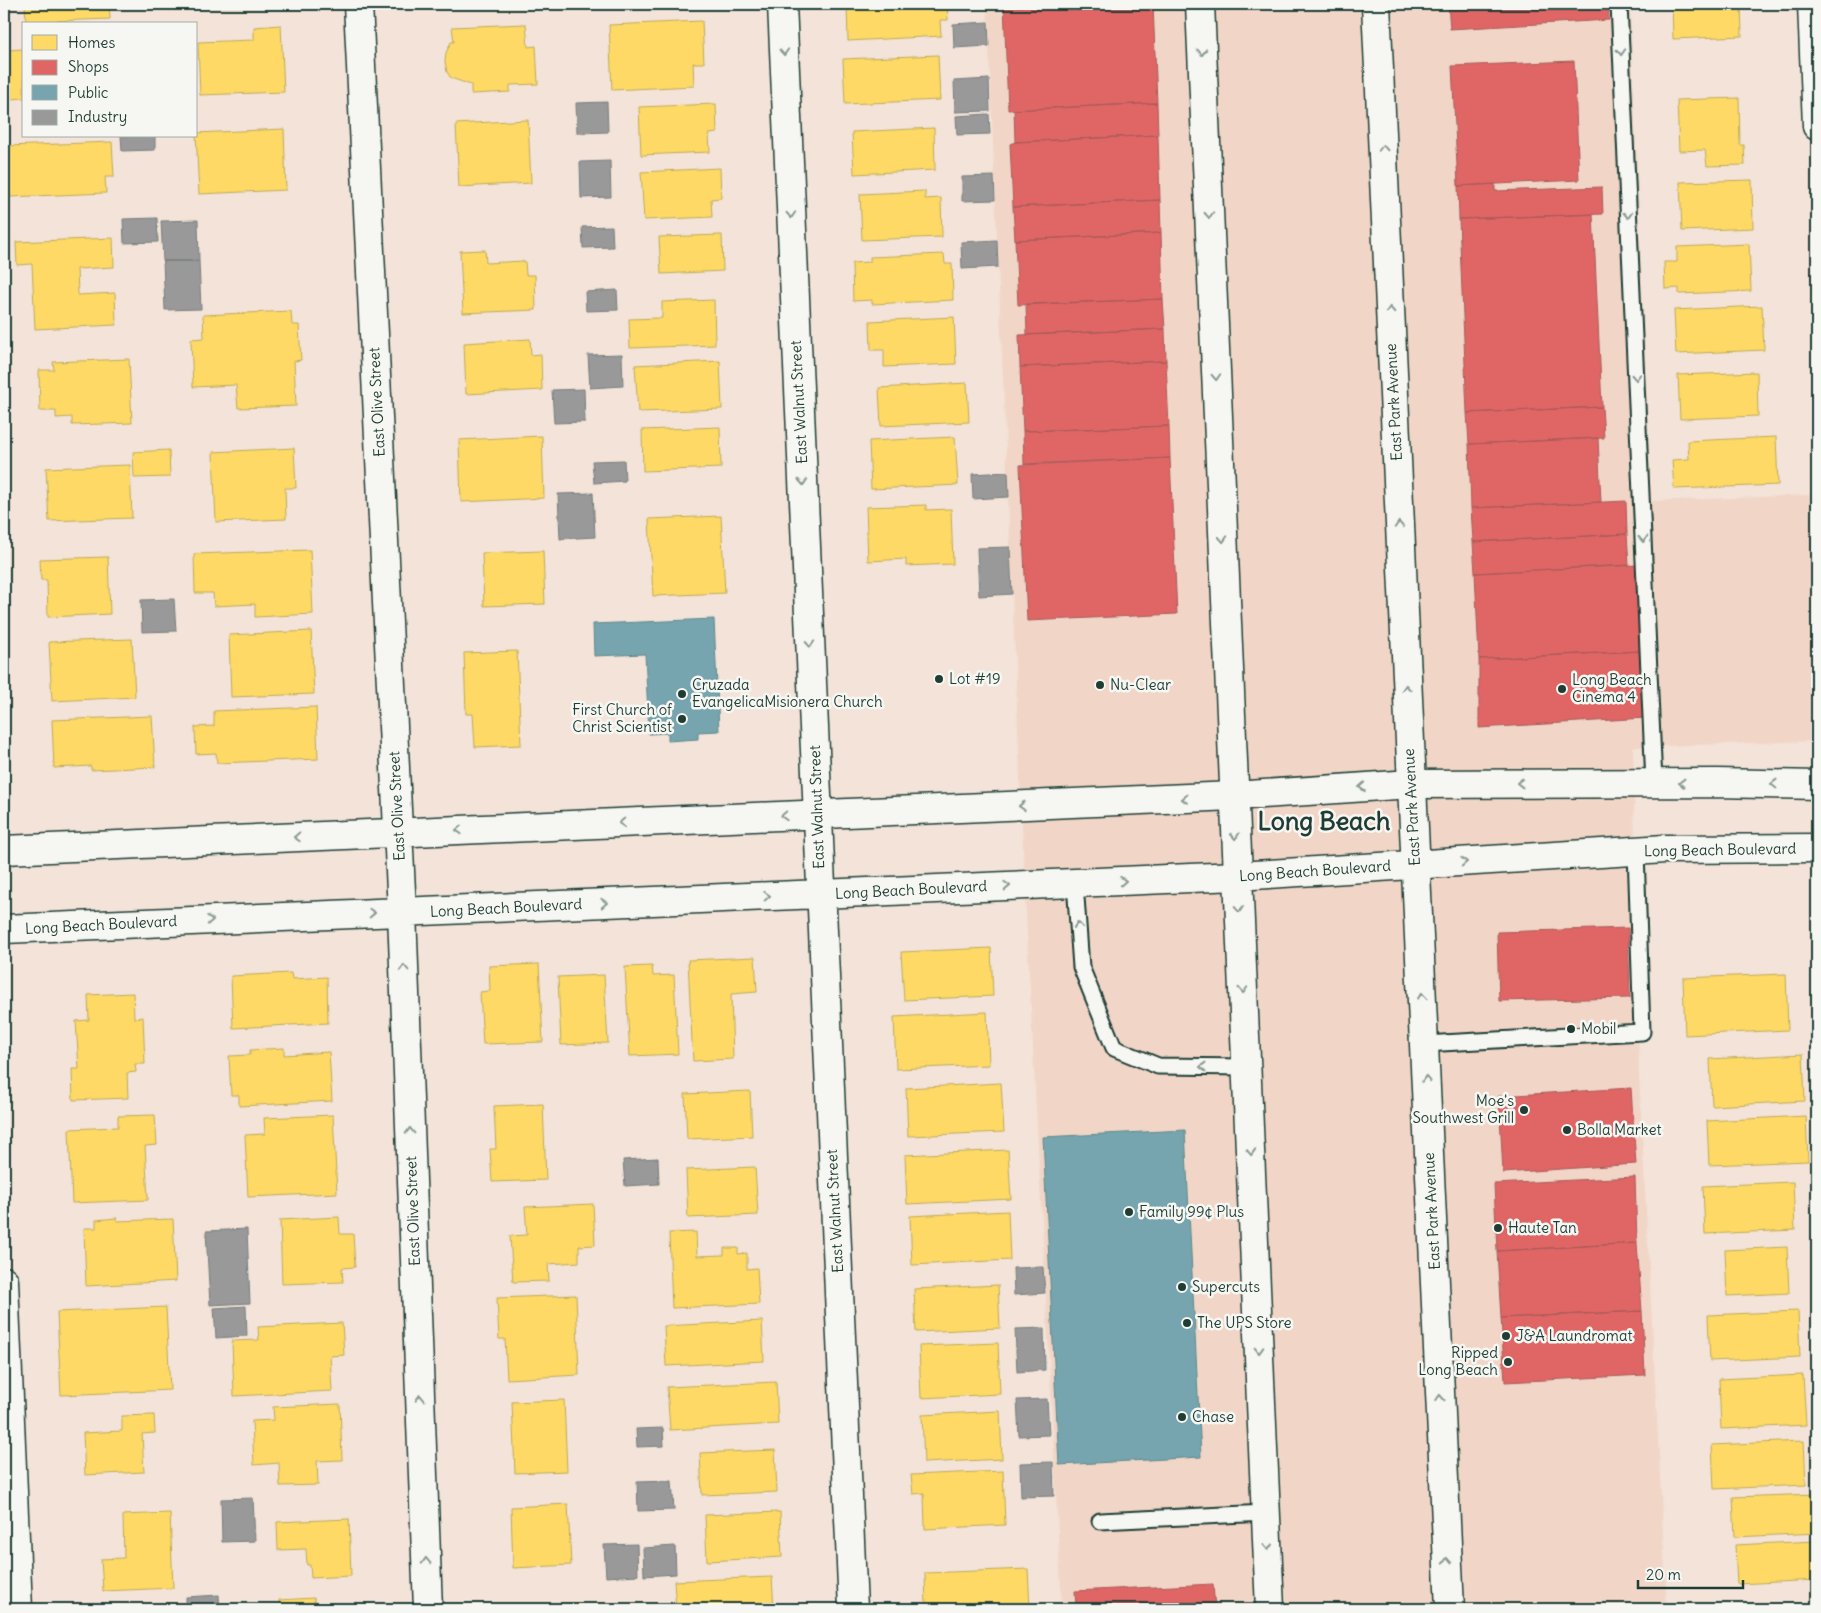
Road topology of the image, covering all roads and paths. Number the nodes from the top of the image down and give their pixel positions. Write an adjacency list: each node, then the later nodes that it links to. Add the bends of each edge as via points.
1 (358, 4): 13 (main road, East Olive Street)
2 (782, 4): 12 (main road, East Walnut Street, one-way to 12)
3 (1200, 4): 11 (main road, one-way to 11)
4 (1376, 4): 9 (main road, East Park Avenue, one-way to 4)
5 (1619, 4): 8 (lane, one-way to 8)
6 (1812, 4): 7 (main road)
7 (1817, 126)
8 (1654, 783): 9 (main road, one-way to 9); 10 (main road, one-way to 8)
9 (1410, 784): 11 (main road, one-way to 11); 17 (main road, East Park Avenue)
10 (1817, 785)
11 (1234, 796): 12 (main road, one-way to 12); 18 (main road, one-way to 18)
12 (817, 815): 13 (main road, one-way to 13); 20 (main road, East Walnut Street)
13 (398, 833): 15 (main road, one-way to 15); 21 (main road, East Olive Street)
14 (1817, 848): 16 (main road, Long Beach Boulevard)
15 (4, 850)
16 (1636, 851): 17 (main road, Long Beach Boulevard, one-way to 16); 23 (lane, via 1642,1032)
17 (1415, 865): 18 (main road, Long Beach Boulevard); 23 (main road, East Park Avenue, one-way to 17)
18 (1237, 876): 19 (main road, Long Beach Boulevard, one-way to 18); 24 (main road, one-way to 24)
19 (1075, 883): 20 (main road, Long Beach Boulevard, one-way to 19); 24 (lane, one-way to 19, via 1158,1066 1114,1048 1081,967)
20 (821, 894): 21 (main road, Long Beach Boulevard, one-way to 20); 30 (main road, East Walnut Street)
21 (402, 912): 22 (main road, Long Beach Boulevard, one-way to 21); 29 (main road, East Olive Street, one-way to 21)
22 (4, 929)
23 (1424, 1044): 32 (main road, East Park Avenue, one-way to 23)
24 (1248, 1067): 26 (main road, one-way to 26)
25 (4, 1281): 28 (main road)
26 (1266, 1513): 27 (lane); 31 (main road, one-way to 31)
27 (1100, 1521)
28 (18, 1609)
29 (428, 1609)
30 (853, 1609)
31 (1270, 1609)
32 (1450, 1609)

